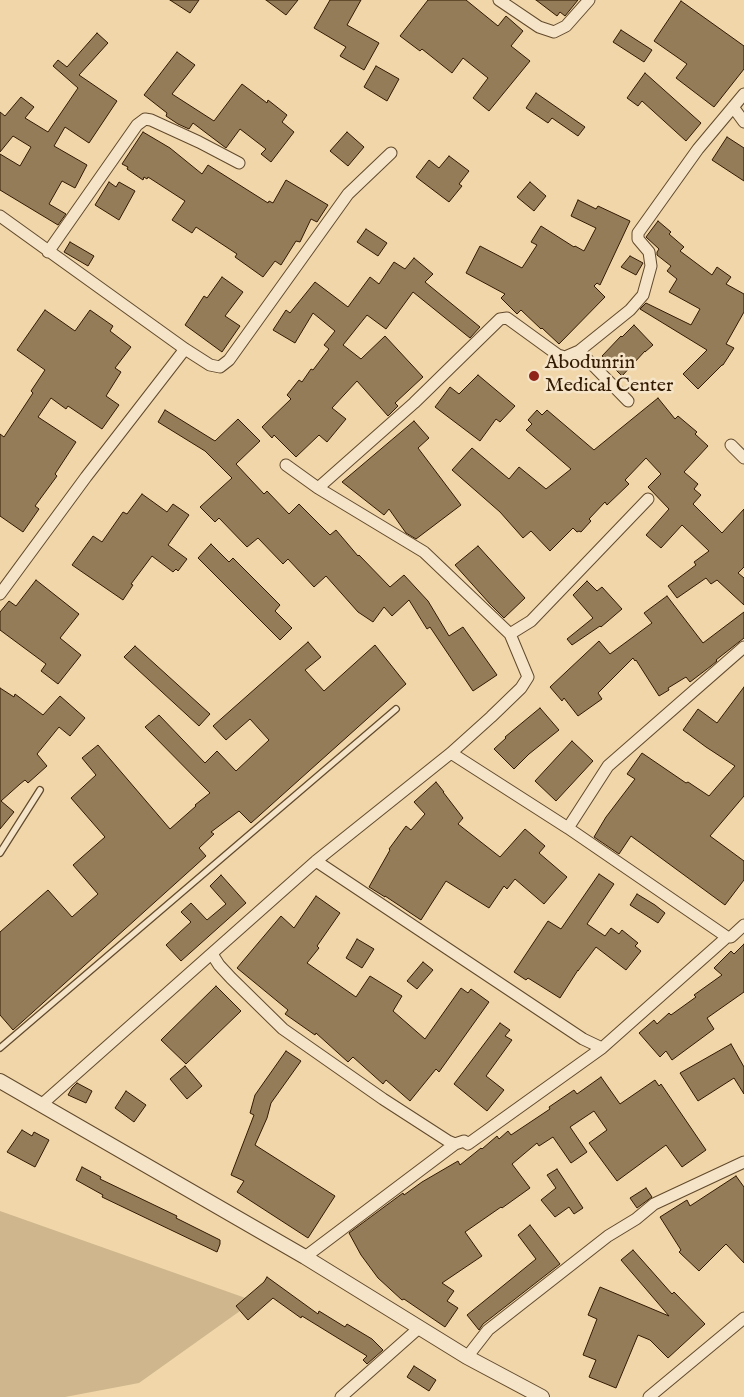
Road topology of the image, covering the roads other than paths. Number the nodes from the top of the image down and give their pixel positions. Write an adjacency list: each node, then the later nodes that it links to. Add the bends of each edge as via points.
1 (499, 0): 2 (street, via 539,27 554,32 566,26)
2 (589, 0)
3 (744, 94): 4 (street)
4 (733, 107): 5 (street); 11 (street, via 698,149 638,233 638,239 649,252 652,266 643,295 630,310)
5 (744, 122)
6 (391, 153): 10 (street, via 348,194 229,360 220,367 210,365)
7 (239, 162): 9 (street, via 145,119 137,125)
8 (0, 216): 9 (street)
9 (48, 252): 10 (street)
10 (185, 349): 18 (street)
11 (579, 351): 12 (street); 16 (street, via 565,357 558,355 507,318 500,319 414,403)
12 (628, 401)
13 (731, 445): 14 (street)
14 (744, 458)
15 (286, 465): 16 (street)
16 (318, 488): 19 (street, via 424,552)
17 (648, 499): 19 (street, via 531,620)
18 (0, 594)
19 (510, 634): 22 (street, via 528,677 515,694)
20 (744, 647): 24 (street, via 608,766)
21 (396, 710): 30 (lane)
22 (451, 753): 24 (street); 26 (street)
23 (40, 790): 25 (lane)
24 (568, 828): 28 (street)
25 (0, 853)
26 (316, 861): 29 (street); 31 (street, via 583,1039)
27 (744, 925): 28 (street)
28 (727, 937): 31 (street)
29 (212, 954): 33 (street); 34 (street, via 231,978 282,1028 383,1099)
30 (0, 1048)
31 (602, 1048): 34 (street, via 468,1144 464,1141)
32 (0, 1081): 33 (street)
33 (41, 1104): 36 (street)
34 (455, 1144): 36 (street)
35 (744, 1162): 39 (street, via 654,1204 608,1236 488,1330)
36 (305, 1257): 38 (street)
37 (744, 1318): 42 (street)
38 (419, 1328): 39 (street); 41 (street)
39 (467, 1357): 40 (street)
40 (540, 1396)
41 (341, 1397)
42 (649, 1397)

